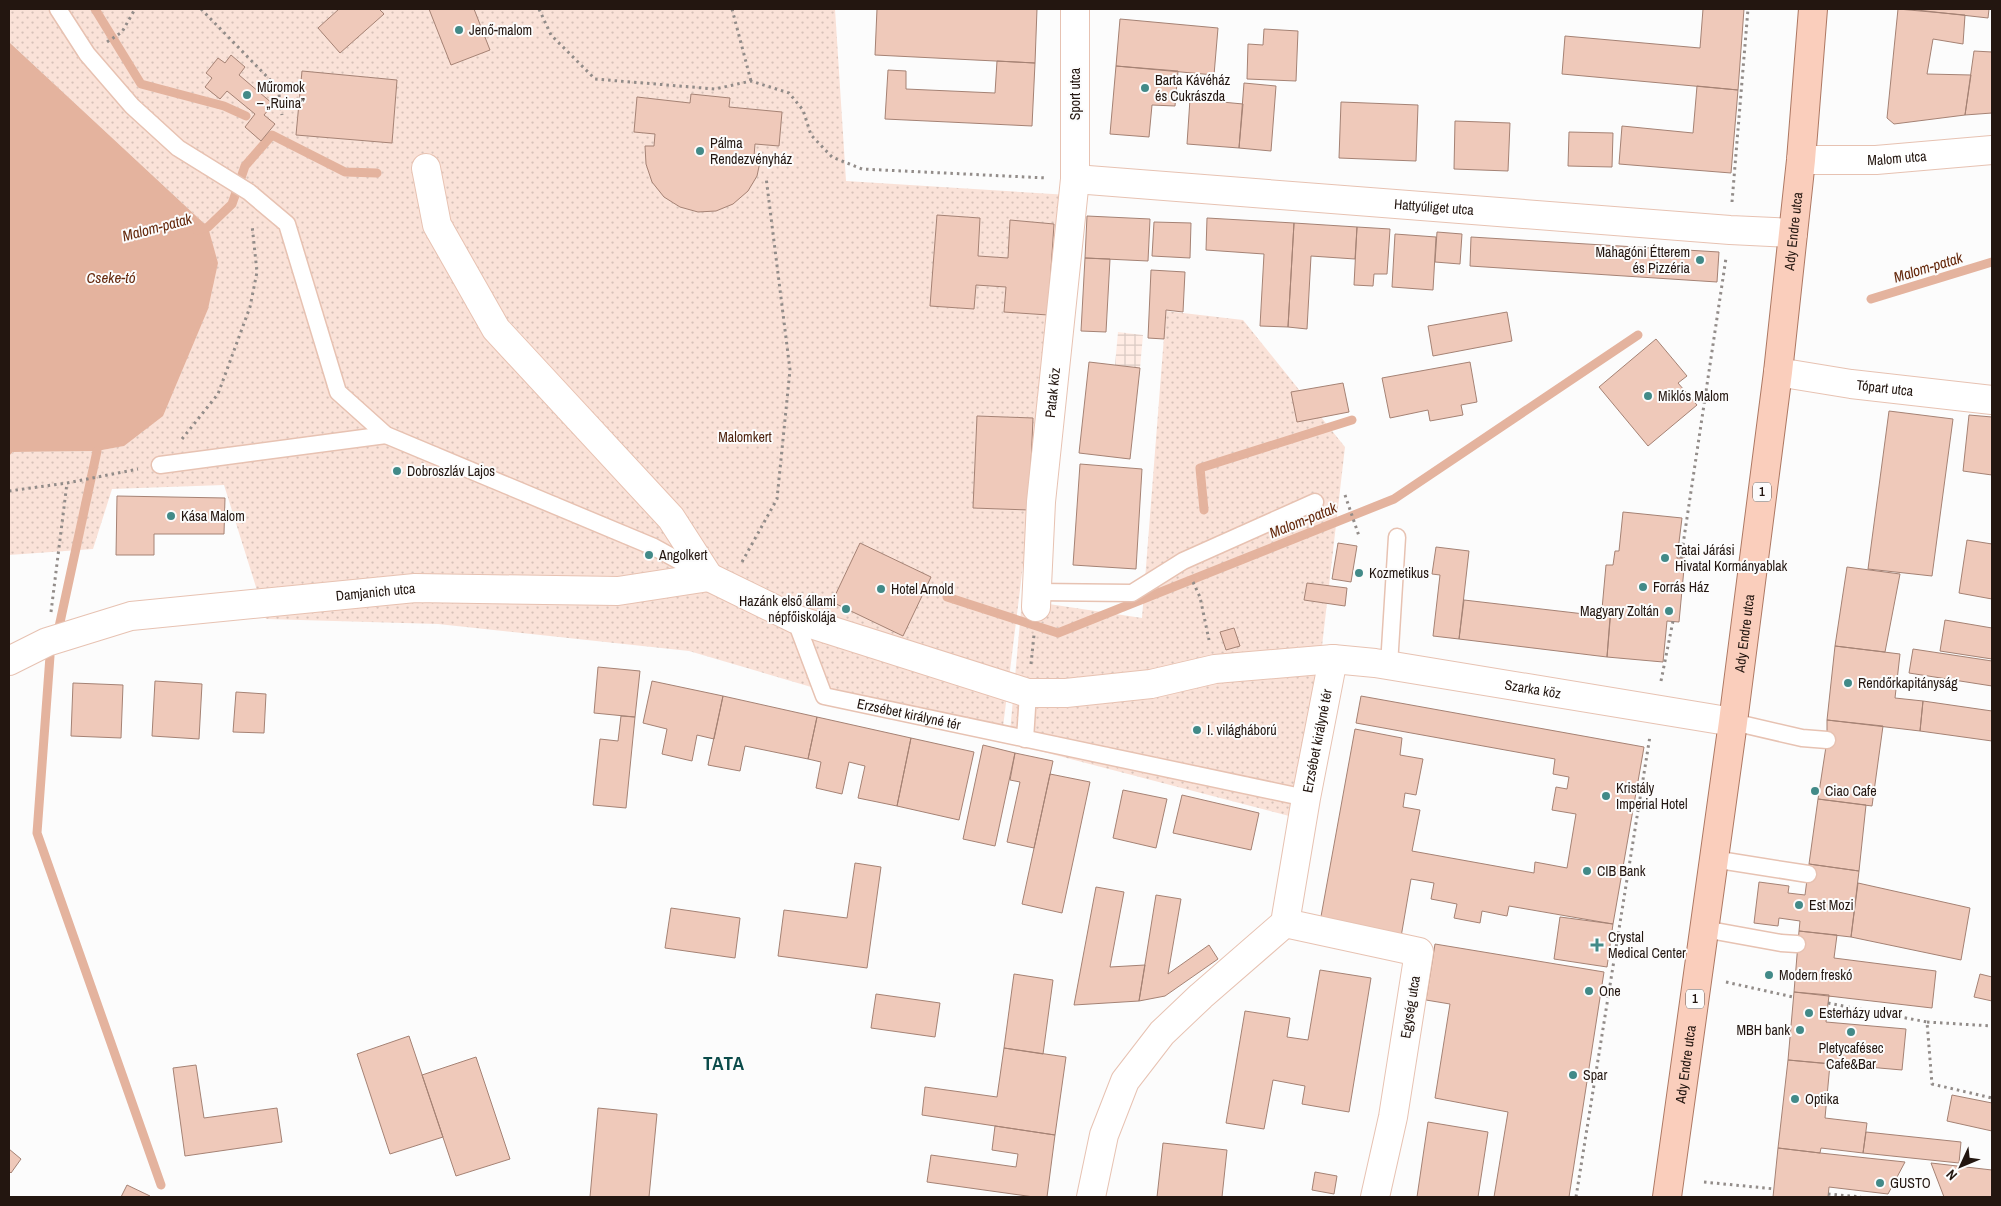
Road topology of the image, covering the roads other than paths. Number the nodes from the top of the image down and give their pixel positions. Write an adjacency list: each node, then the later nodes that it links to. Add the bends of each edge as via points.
1 (58, 9): 11 (lane, via 87,54 132,106 178,148 243,187 286,224 338,392)
2 (1075, 9): 7 (street, Sport utca)
3 (1813, 9): 5 (main road, Ady Endre utca / 1)
4 (1992, 150): 5 (street, Malom utca, via 1876,160)
5 (1801, 160): 8 (main road, Ady Endre utca / 1)
6 (426, 168): 15 (street, via 437,225 496,329 671,518)
7 (1075, 179): 8 (street, Hattyúliget utca); 16 (street, Patak köz, via 1041,502)
8 (1793, 233): 9 (main road, Ady Endre utca / 1)
9 (1778, 372): 10 (street, Tópart utca); 22 (main road, Ady Endre utca / 1)
10 (1992, 400)
11 (386, 435): 12 (lane); 15 (lane, via 654,547)
12 (160, 465)
13 (1314, 502): 16 (lane, via 1183,561 1132,593)
14 (1397, 537): 20 (lane)
15 (719, 582): 17 (street); 19 (street, Damjanich utca, via 618,591 415,588 131,616 47,642)
16 (1036, 599)
17 (796, 618): 21 (street); 23 (lane, Erzsébet királyné tér, via 824,696)
18 (1333, 659): 20 (street, Szarka köz); 21 (street, via 1215,670 1151,684 1066,693); 25 (street, Erzsébet királyné tér)
19 (9, 661)
20 (1389, 665): 22 (street, Szarka köz)
21 (1028, 693): 23 (lane)
22 (1733, 722): 24 (lane, via 1802,738); 26 (main road, Ady Endre utca / 1)
23 (1025, 739): 25 (lane, Erzsébet királyné tér)
24 (1827, 740)
25 (1306, 798): 28 (street)
26 (1714, 858): 27 (lane); 29 (main road, Ady Endre utca / 1)
27 (1808, 874)
28 (1285, 923): 31 (street, via 1162,1033 1126,1081 1104,1134); 32 (street, Egység utca, via 1419,952 1393,1117)
29 (1704, 929): 30 (lane); 33 (main road, Ady Endre utca / 1)
30 (1797, 944)
31 (1091, 1197)
32 (1375, 1197)
33 (1667, 1197)

